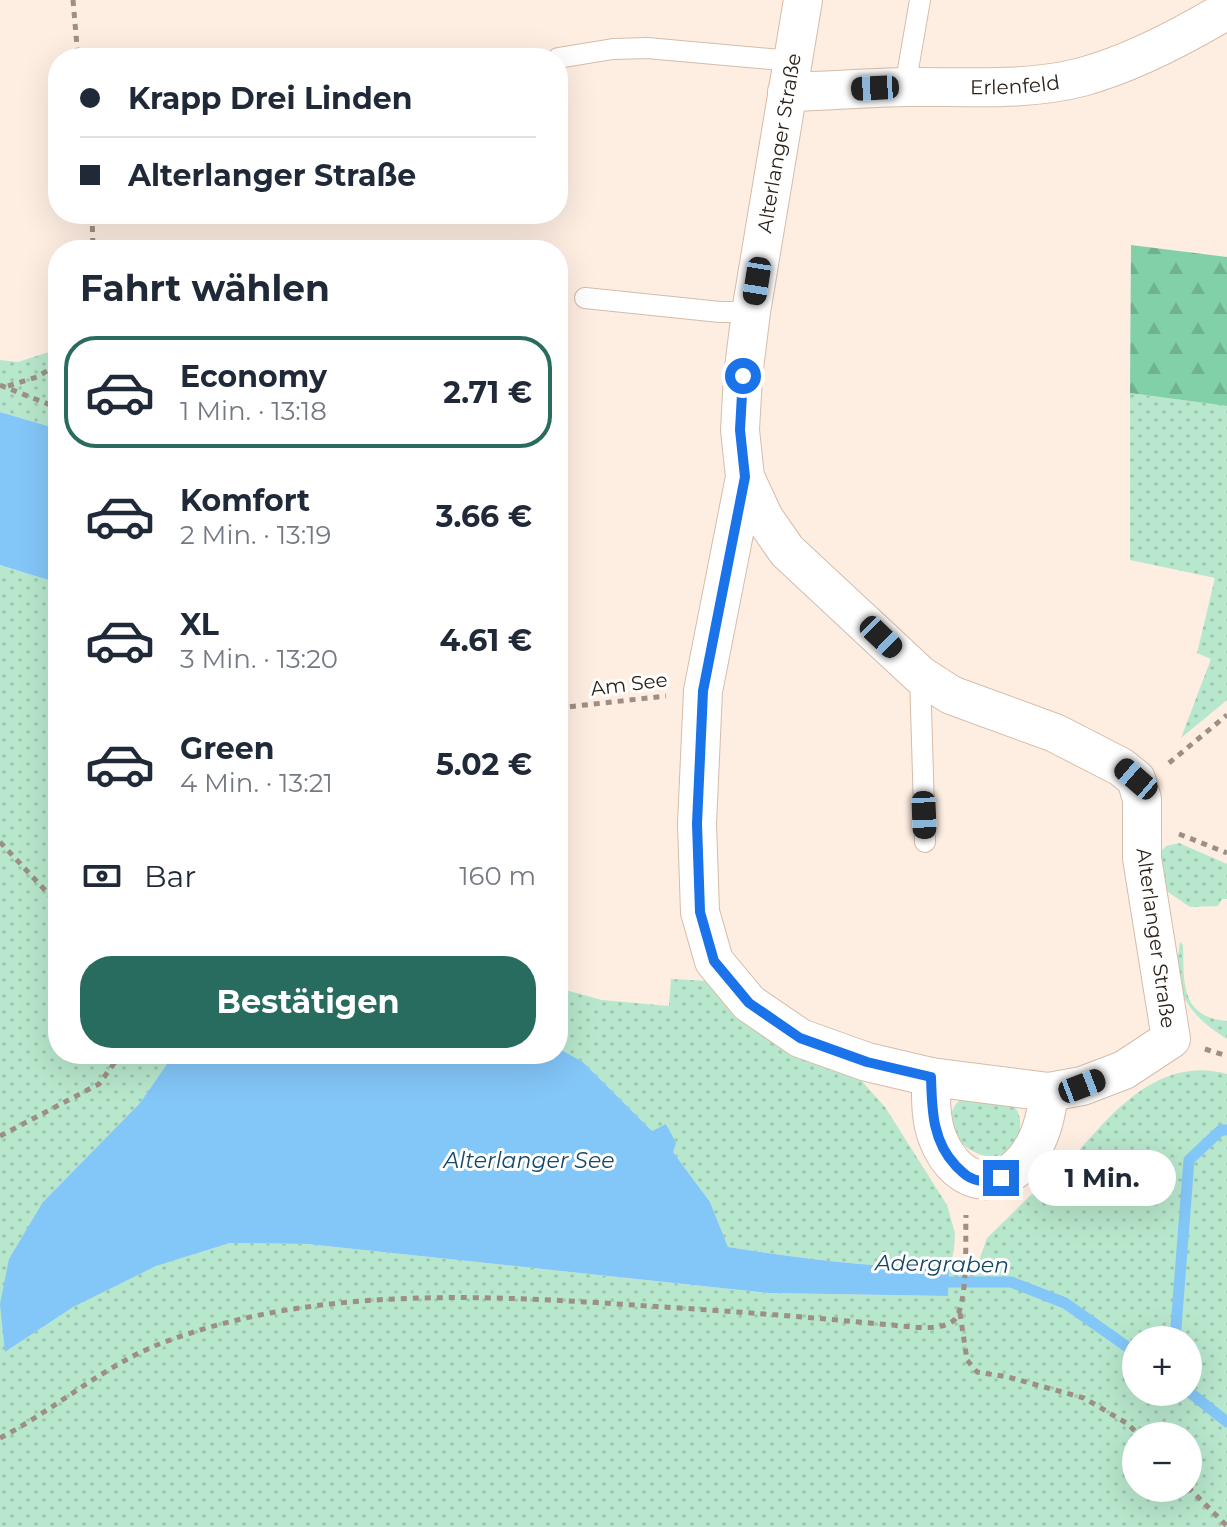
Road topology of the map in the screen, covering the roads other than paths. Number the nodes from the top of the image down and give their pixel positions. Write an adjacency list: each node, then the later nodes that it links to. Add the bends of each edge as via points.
1 (803, 0): 5 (street, Alterlanger Straße)
2 (920, 0): 6 (lane)
3 (1227, 10): 6 (street, Erlenfeld, via 1121,64 1081,77 1009,87)
4 (568, 56): 5 (lane, via 647,48)
5 (790, 77): 6 (street, Erlenfeld); 8 (street, Alterlanger Straße)
6 (905, 87)
7 (585, 298): 8 (lane)
8 (751, 312): 9 (street, Alterlanger Straße, via 740,430)
9 (745, 477): 10 (street, Alterlanger Straße, via 787,551); 12 (street, Alterlanger Straße, via 703,691 697,824 700,912 714,961 749,1003 800,1038)
10 (920, 675): 11 (lane); 13 (street, Alterlanger Straße, via 951,695 1055,733 1136,779 1142,799 1142,858 1171,1039 1124,1070)
11 (925, 842)
12 (931, 1077): 13 (street, Alterlanger Straße); 13 (street, via 937,1138 968,1178 982,1181 1001,1178 1021,1164 1035,1145)
13 (1049, 1092)

